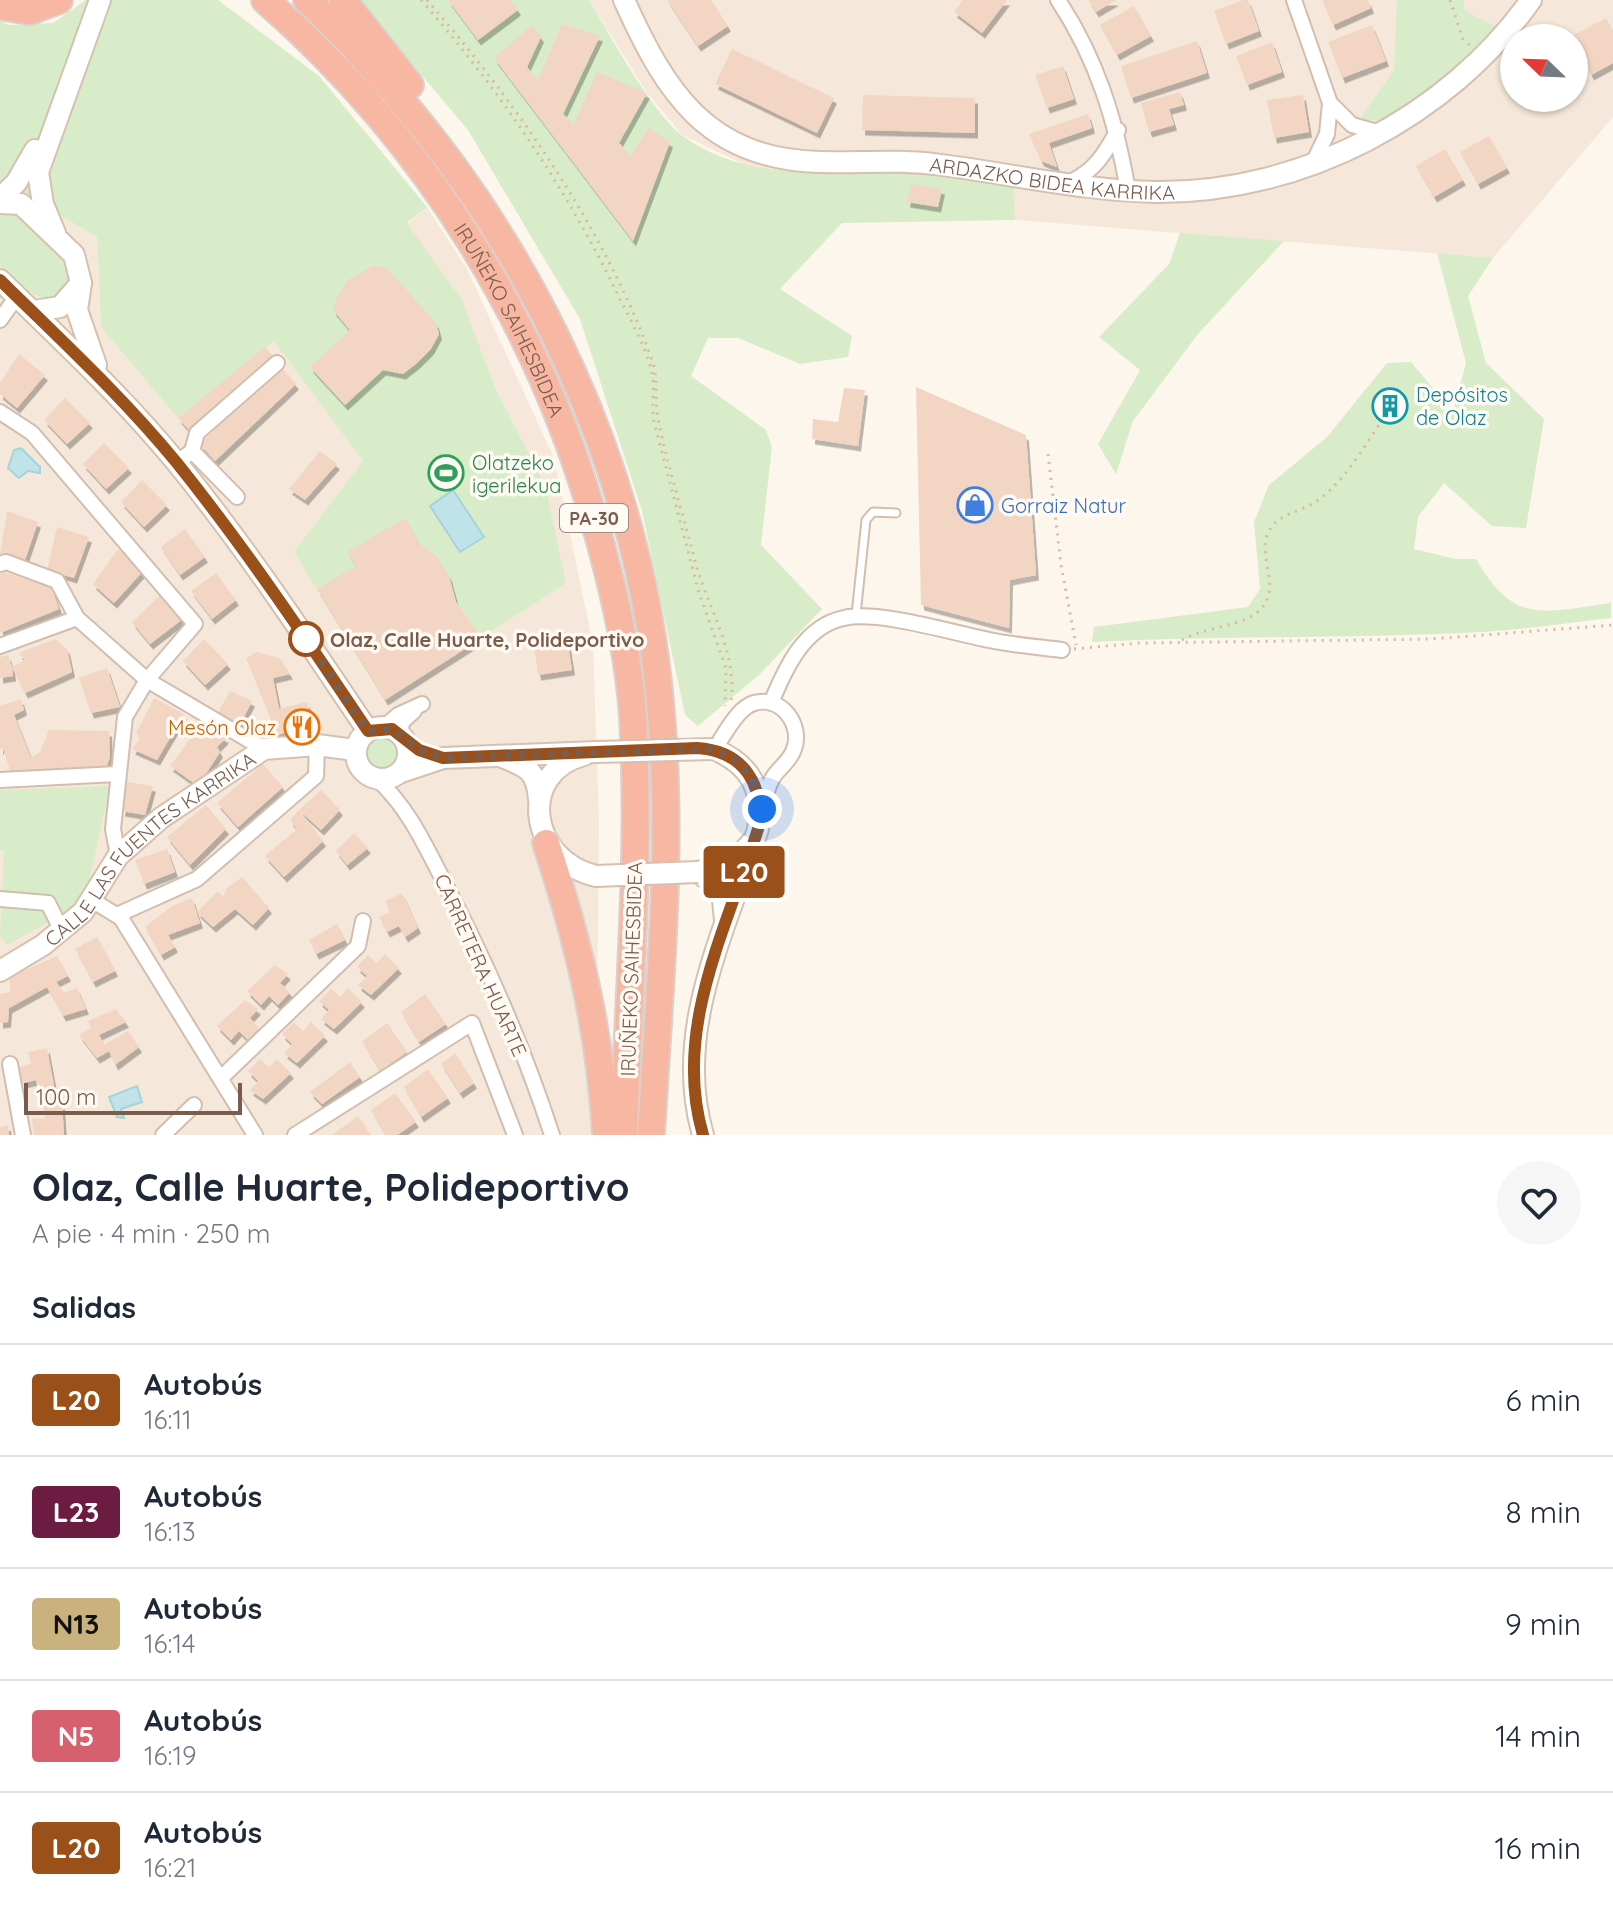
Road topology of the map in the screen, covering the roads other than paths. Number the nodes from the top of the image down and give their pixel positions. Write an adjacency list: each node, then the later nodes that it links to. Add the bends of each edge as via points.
1 (59, 0): 13 (highway, via 30,11)
2 (91, 0): 24 (street, via 32,157)
3 (100, 0): 25 (street, via 38,172)
4 (245, 0): 17 (highway)
5 (265, 0): 17 (highway, IRUÑEKO SAIHESBIDEA / PA-30)
6 (307, 0): 31 (highway, IRUÑEKO SAIHESBIDEA / PA-30, via 402,100 456,167 516,260)
7 (343, 0): 31 (highway, via 451,137 526,256)
8 (624, 0): 22 (street, ARDAZKO BIDEA KARRIKA, via 679,101 729,139 759,152 790,160 932,164)
9 (1058, 0): 19 (street, via 1104,87)
10 (1294, 0): 18 (street)
11 (1531, 0): 14 (street, ARDAZKO BIDEA KARRIKA)
12 (1541, 0): 15 (street, ARDAZKO BIDEA KARRIKA)
13 (0, 6)
14 (1514, 24)
15 (1515, 24)
16 (1500, 42): 20 (street, ARDAZKO BIDEA KARRIKA, via 1440,96)
17 (333, 65): 81 (highway, IRUÑEKO SAIHESBIDEA / PA-30, via 417,159 469,237 517,320 581,471 615,600 633,714 636,837)
18 (1330, 103): 20 (street, via 1352,125); 21 (street, via 1327,134)
19 (1118, 130): 22 (street, via 1104,156 1086,175); 23 (street)
20 (1381, 133): 21 (street, ARDAZKO BIDEA KARRIKA)
21 (1313, 163): 23 (street, ARDAZKO BIDEA KARRIKA, via 1221,188)
22 (1070, 182): 23 (street, ARDAZKO BIDEA KARRIKA)
23 (1128, 191)
24 (0, 200): 25 (street, via 21,204)
25 (55, 233): 27 (street, via 74,255)
26 (0, 280): 28 (street)
27 (81, 283): 29 (street, via 60,307); 33 (street, via 77,310)
28 (17, 296): 29 (street); 30 (street)
29 (33, 311): 33 (street)
30 (0, 320)
31 (563, 349): 39 (highway, IRUÑEKO SAIHESBIDEA / PA-30, via 606,451)
32 (277, 363): 35 (street, via 197,433)
33 (103, 379): 35 (street)
34 (0, 412): 44 (street, via 32,433 195,624)
35 (185, 457): 36 (street); 46 (street, via 275,594)
36 (237, 497)
37 (896, 513): 41 (lane, via 873,512 866,520)
38 (0, 564): 40 (street, via 57,581)
39 (645, 604): 82 (highway, IRUÑEKO SAIHESBIDEA / PA-30, via 666,784); 83 (highway, via 663,676 674,796)
40 (77, 618): 42 (street); 44 (street)
41 (856, 618): 43 (street); 45 (street, via 844,617 823,627 801,646)
42 (0, 646)
43 (1070, 649)
44 (147, 680): 48 (street); 55 (street, via 125,717)
45 (771, 703): 49 (street, via 755,703 741,711); 60 (street, via 788,712 795,748 773,777)
46 (389, 733): 50 (street); 53 (street); 54 (street, via 408,756)
47 (317, 745): 48 (street, CALLE LAS FUENTES KARRIKA); 50 (street, CALLE LAS FUENTES KARRIKA); 66 (street, via 316,776 208,870)
48 (264, 749): 62 (street, CALLE LAS FUENTES KARRIKA, via 161,818)
49 (714, 749): 51 (street, bridge); 60 (street, via 748,771 758,789)
50 (355, 750): 57 (street, via 363,773)
51 (596, 752): 52 (street); 59 (street, via 559,768 546,784)
52 (498, 756): 53 (street); 59 (street, via 524,766 538,780)
53 (443, 758): 54 (street)
54 (401, 772): 57 (street); 58 (street)
55 (117, 774): 56 (street); 62 (street, via 113,829)
56 (0, 780)
57 (378, 780): 58 (street, CARRETERA HUARTE)
58 (399, 799): 79 (street, CARRETERA HUARTE, via 467,924)
59 (540, 804): 61 (street)
60 (760, 819): 63 (street, via 749,847 734,862); 68 (street)
61 (546, 843): 63 (street, bridge, via 567,865 596,876); 80 (highway, via 573,925 590,1001)
62 (118, 856): 65 (street, CALLE LAS FUENTES KARRIKA)
63 (698, 872): 68 (street, via 722,890)
64 (0, 899): 69 (street, via 48,903)
65 (90, 899): 66 (street); 69 (street, CALLE LAS FUENTES KARRIKA)
66 (117, 915): 72 (street)
67 (363, 921): 72 (street, via 358,946)
68 (724, 928): 84 (street, via 693,1042 693,1093)
69 (62, 931): 70 (street, CALLE LAS FUENTES KARRIKA)
70 (0, 971)
71 (10, 1064): 74 (street)
72 (221, 1078): 76 (street)
73 (194, 1105): 75 (street)
74 (23, 1135)
75 (163, 1135)
76 (255, 1135)
77 (295, 1135): 78 (street, via 472,1023)
78 (515, 1135)
79 (552, 1135)
80 (606, 1135)
81 (624, 1135)
82 (651, 1135)
83 (664, 1135)
84 (703, 1135)

